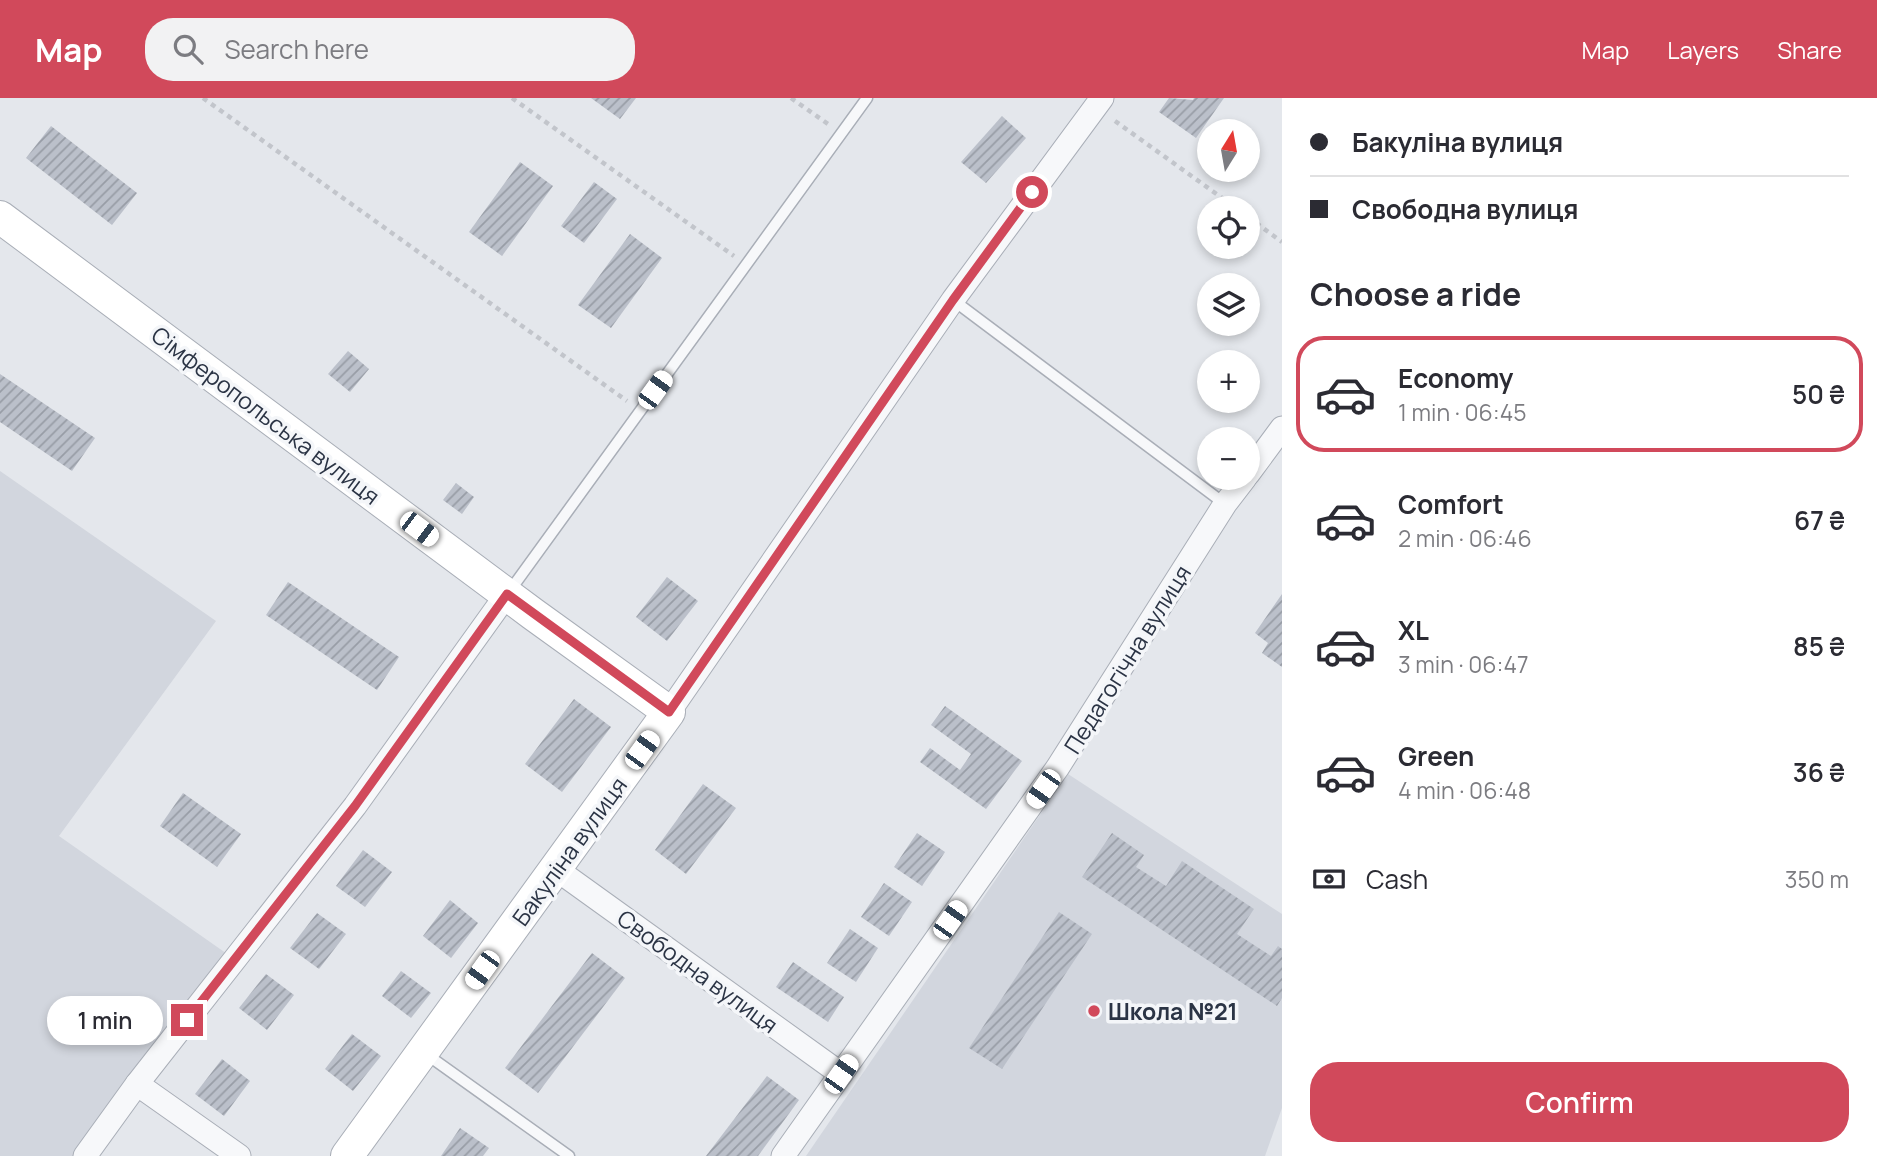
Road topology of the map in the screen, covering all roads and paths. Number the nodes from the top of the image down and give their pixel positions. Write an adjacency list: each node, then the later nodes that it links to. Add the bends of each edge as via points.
1 (203, 98): 13 (path)
2 (512, 98): 11 (path)
3 (791, 98): 6 (path)
4 (867, 98): 6 (lane)
5 (1099, 102): 7 (path); 12 (street, Бакуліна вулиця)
6 (841, 133): 11 (lane)
7 (1220, 196)
8 (0, 217): 18 (street, Сімферопольська вулиця)
9 (1260, 226): 10 (path)
10 (1282, 242)
11 (746, 265): 13 (lane)
12 (953, 300): 17 (lane); 19 (street, Бакуліна вулиця)
13 (640, 410): 18 (lane)
14 (1282, 428): 15 (street, Педагогічна вулиця)
15 (1260, 457)
16 (1236, 490): 17 (street, Педагогічна вулиця)
17 (1225, 504): 22 (street, Педагогічна вулиця, via 1058,767)
18 (507, 594): 19 (street, Сімферопольська вулиця); 23 (street, via 355,806)
19 (669, 712): 20 (street, Бакуліна вулиця)
20 (556, 869): 21 (street, Бакуліна вулиця); 22 (street, Свободна вулиця)
21 (423, 1052): 26 (street, Бакуліна вулиця); 27 (lane)
22 (841, 1074): 28 (street, Педагогічна вулиця)
23 (137, 1084): 24 (street); 25 (street)
24 (85, 1156)
25 (239, 1156)
26 (347, 1156)
27 (569, 1156)
28 (783, 1156)

